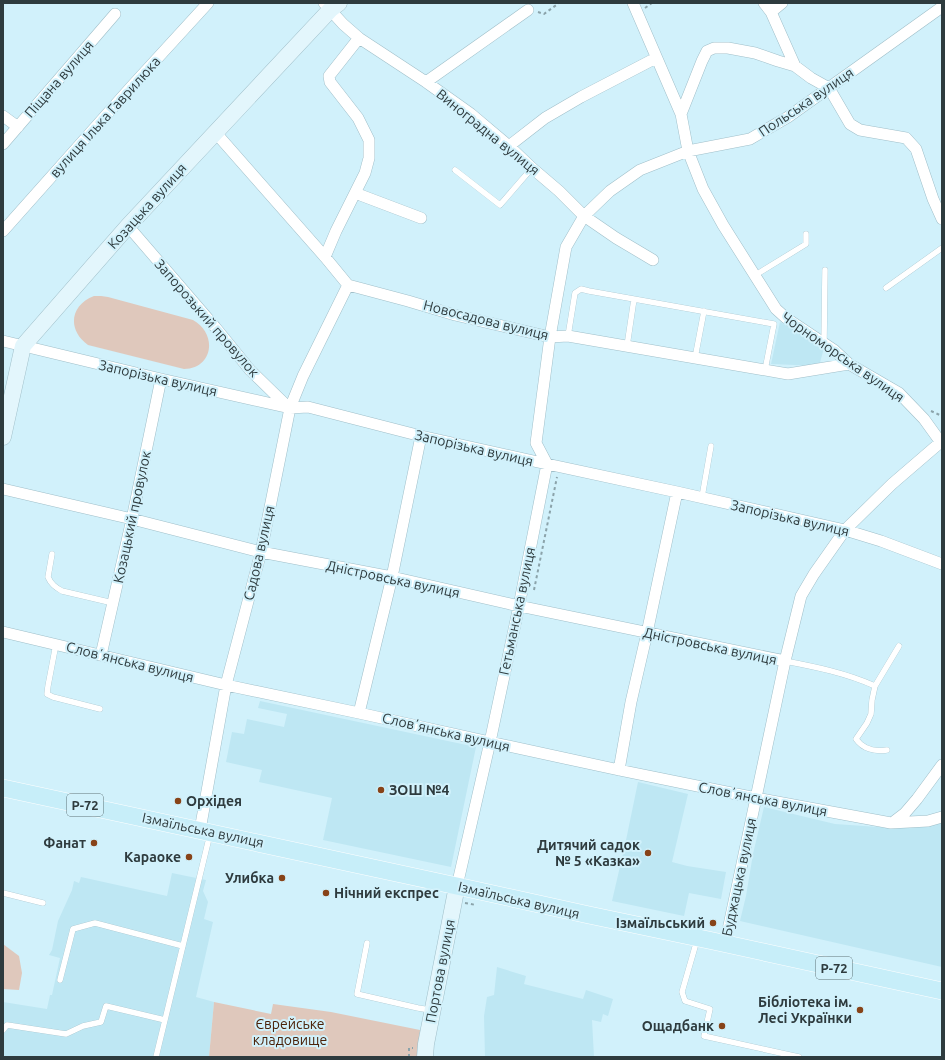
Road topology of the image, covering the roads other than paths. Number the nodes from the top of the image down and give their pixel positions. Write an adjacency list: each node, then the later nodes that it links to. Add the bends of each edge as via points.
1 (208, 3): 28 (street, вулиця Ілька Гаврилюка)
2 (633, 3): 10 (street, Чорноморська вулиця)
3 (782, 3): 6 (street)
4 (332, 5): 9 (street, Виноградна вулиця, via 343,24); 17 (street, Козацька вулиця)
5 (942, 6): 13 (street, Польська вулиця)
6 (767, 7): 11 (street)
7 (528, 10): 12 (street)
8 (115, 14): 16 (street, Піщана вулиця)
9 (359, 38): 12 (street, Виноградна вулиця); 23 (street, via 329,76 330,82 358,118 369,140 369,158)
10 (656, 58): 14 (street, Чорноморська вулиця); 19 (street, via 545,118)
11 (795, 66): 13 (street); 14 (street, via 755,53 714,48 707,51)
12 (426, 82): 19 (street, Виноградна вулиця, via 471,114)
13 (829, 88): 20 (street, Польська вулиця, via 788,117 750,139); 26 (street, via 850,124 860,130 906,138 916,150)
14 (681, 114): 20 (street, Чорноморська вулиця)
15 (3, 116): 16 (street)
16 (18, 126): 18 (street, Піщана вулиця)
17 (215, 132): 27 (street, Козацька вулиця); 31 (street)
18 (3, 144)
19 (509, 146): 21 (street, Виноградна вулиця)
20 (688, 151): 24 (street, Польська вулиця, via 640,170 610,191); 34 (street, Чорноморська вулиця, via 723,225)
21 (532, 168): 22 (lane, via 500,205); 24 (street, Виноградна вулиця)
22 (455, 170)
23 (355, 193): 25 (street); 31 (street)
24 (584, 216): 32 (street, Виноградна вулиця); 40 (street, Польська вулиця, via 566,247)
25 (421, 218)
26 (942, 219)
27 (128, 226): 43 (street, Козацька вулиця); 49 (street, Запорозький провулок, via 250,370)
28 (3, 231)
29 (806, 234): 34 (lane, via 806,244)
30 (942, 248): 36 (lane)
31 (325, 257): 35 (street)
32 (653, 260)
33 (825, 270): 42 (lane)
34 (754, 276): 42 (street, Чорноморська вулиця, via 776,309)
35 (348, 286): 40 (street, Новосадова вулиця); 49 (street, Садова вулиця)
36 (886, 288)
37 (634, 299): 38 (lane); 39 (lane, via 581,289 575,293); 44 (lane)
38 (704, 311): 45 (lane); 47 (lane, via 774,324)
39 (568, 336): 40 (street, Новосадова вулиця); 44 (street, Новосадова вулиця)
40 (550, 337): 54 (street, via 536,443)
41 (3, 341): 43 (street, Запорізька вулиця)
42 (824, 344): 46 (street, Чорноморська вулиця)
43 (23, 346): 48 (street, Запорізька вулиця); 51 (street, Козацька вулиця)
44 (627, 346): 45 (street, Новосадова вулиця)
45 (695, 358): 47 (street, Новосадова вулиця)
46 (849, 364): 47 (street, Новосадова вулиця, via 788,374); 52 (street, Чорноморська вулиця, via 899,393 924,419)
47 (765, 370)
48 (161, 379): 49 (street, Запорізька вулиця); 58 (street, Козацький провулок)
49 (290, 408): 50 (street, Запорізька вулиця, via 308,408); 60 (street, Садова вулиця)
50 (421, 436): 54 (street, Запорізька вулиця); 63 (street)
51 (3, 437)
52 (941, 442): 59 (street, Буджацька вулиця, via 892,484)
53 (711, 446): 57 (lane)
54 (547, 464): 56 (street, Запорізька вулиця); 65 (street, Гетьманська вулиця)
55 (3, 489): 58 (street, Дністровська вулиця)
56 (678, 492): 57 (street, Запорізька вулиця); 67 (street)
57 (702, 497): 59 (street, Запорізька вулиця)
58 (132, 519): 60 (street, Дністровська вулиця); 64 (street, Козацький провулок)
59 (845, 530): 62 (street, Запорізька вулиця, via 881,540); 71 (street, Буджацька вулиця, via 800,596)
60 (261, 552): 63 (street, Дністровська вулиця); 72 (street, Садова вулиця)
61 (52, 554): 64 (lane, via 48,576 52,584 62,591)
62 (942, 564)
63 (392, 577): 65 (street, Дністровська вулиця); 75 (street)
64 (113, 603): 70 (street, Козацький провулок)
65 (519, 606): 67 (street, Дністровська вулиця); 76 (street, Гетьманська вулиця)
66 (3, 632): 68 (street, Словʼянська вулиця)
67 (647, 634): 71 (street, Дністровська вулиця); 79 (street)
68 (56, 644): 70 (street, Словʼянська вулиця); 74 (lane, via 47,694)
69 (900, 646): 73 (lane)
70 (101, 655): 72 (street, Словʼянська вулиця)
71 (785, 662): 73 (lane, via 832,670); 81 (street, Буджацька вулиця)
72 (226, 685): 75 (street, Словʼянська вулиця); 84 (street, Садова вулиця)
73 (875, 686): 77 (lane, via 871,714 856,739 859,744 871,750)
74 (100, 709)
75 (358, 713): 76 (street, Словʼянська вулиця)
76 (490, 742): 79 (street, Словʼянська вулиця); 85 (street, Гетьманська вулиця)
77 (887, 750)
78 (942, 765): 83 (street, via 905,813)
79 (619, 770): 81 (street, Словʼянська вулиця)
80 (3, 788): 84 (main road, Ізмаїльська вулиця / Р-72)
81 (756, 798): 83 (street, Словʼянська вулиця); 90 (street, Буджацька вулиця)
82 (942, 817): 83 (street, Словʼянська вулиця, via 928,821)
83 (891, 824)
84 (205, 831): 85 (main road, Ізмаїльська вулиця / Р-72); 91 (lane)
85 (457, 886): 88 (main road, Ізмаїльська вулиця / Р-72); 94 (street, Портова вулиця)
86 (3, 893): 87 (lane)
87 (43, 903)
88 (698, 938): 90 (main road, Ізмаїльська вулиця / Р-72); 99 (lane, via 682,992 685,1001 710,1009 704,1036)
89 (367, 942): 94 (lane, via 357,994)
90 (725, 944): 93 (main road, Ізмаїльська вулиця / Р-72)
91 (183, 946): 92 (lane, via 95,923 73,929); 95 (lane)
92 (60, 980)
93 (942, 992)
94 (433, 1010): 98 (street, Портова вулиця)
95 (165, 1020): 96 (lane, via 106,1006 101,1022 83,1026 66,1034 7,1025); 97 (lane)
96 (3, 1030)
97 (156, 1057)
98 (425, 1057)
99 (799, 1057)

